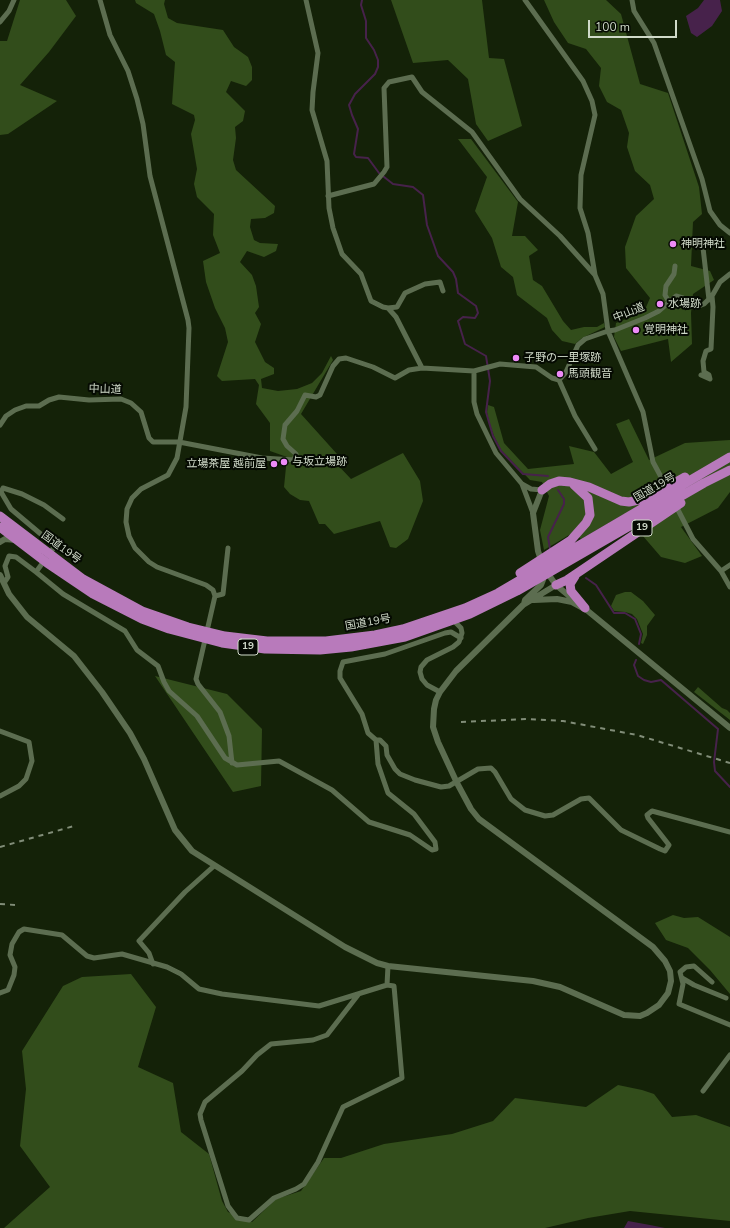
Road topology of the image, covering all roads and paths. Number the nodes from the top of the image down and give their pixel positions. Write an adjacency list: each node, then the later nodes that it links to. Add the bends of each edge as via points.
1 (14, 0): 6 (street, via 10,11)
2 (100, 0): 23 (street, via 110,34 128,71 137,99 150,176 188,320 186,407)
3 (306, 0): 7 (street, via 318,53 312,110 327,161)
4 (525, 0): 12 (street, via 582,80 592,102 595,115 581,175 579,200)
5 (632, 0): 8 (street, via 634,11 654,43 702,179 710,211 720,225)
6 (0, 22)
7 (328, 196): 12 (street, via 370,185 380,179 387,167 384,88 389,82 412,77 422,92 472,132 520,199 560,236); 16 (street, via 333,228 342,254 361,274 371,301)
8 (730, 233)
9 (702, 239): 14 (street)
10 (675, 266): 15 (street, via 674,274 666,286 665,295)
11 (730, 274): 14 (street, via 720,282)
12 (595, 275): 17 (street, via 603,294)
13 (443, 292): 16 (street, via 440,282 426,284 405,293 397,307)
14 (710, 298): 15 (street, via 696,307 679,296); 20 (street, via 713,307 712,349 706,351 703,361 704,372 710,379)
15 (669, 302): 17 (street, 中山道, via 659,311)
16 (388, 308): 18 (street, via 396,317)
17 (608, 331): 21 (street, 中山道, via 580,342 566,372); 40 (street, via 643,412 653,462 693,540)
18 (422, 368): 19 (street); 23 (street, 中山道, via 407,370 395,378 346,358 337,360 320,395 305,396 285,426 285,444 296,457 294,460 262,458)
19 (474, 371): 21 (street, via 500,364 530,366); 28 (street, via 474,402 477,414 496,453)
20 (702, 374)
21 (559, 380): 24 (street, via 575,416)
22 (0, 425): 23 (street, 中山道, via 6,416 15,410 26,406 35,407 59,397 89,400 121,399 131,402 141,412 151,441)
23 (181, 442): 48 (street, via 177,458 168,475 141,489 132,498 127,509 129,536 135,548 149,562 210,587)
24 (595, 449)
25 (729, 458): 27 (highway, 19, via 696,471 648,498 637,501 621,501); 38 (highway, 国道19号 / 19)
26 (730, 472): 38 (highway, 国道19号 / 19); 42 (highway, 19)
27 (570, 482): 29 (highway, via 559,481); 38 (highway, 19, via 588,498 590,515)
28 (522, 484): 29 (street); 30 (street)
29 (542, 490): 30 (street)
30 (533, 513): 36 (street)
31 (0, 516): 45 (highway, 国道19号 / 19, via 72,571 119,600 163,619 225,636 290,642 346,640 402,629 465,608)
32 (63, 519): 41 (street, via 44,505 3,488 1,492 11,509 55,546)
33 (0, 526): 34 (highway, 国道19号 / 19)
34 (16, 540): 35 (street, via 5,539); 52 (highway, 国道19号 / 19, via 72,580 126,611 169,629 222,643 283,650 351,647 405,637)
35 (0, 542)
36 (537, 547): 46 (street, via 543,567); 50 (street, via 536,557 543,580)
37 (228, 548): 48 (street, via 223,594)
38 (563, 555): 45 (highway, 国道19号 / 19)
39 (730, 565): 40 (street)
40 (721, 571): 47 (street)
41 (36, 572): 44 (street, via 16,557 9,556 6,562 8,577); 58 (street, via 64,594 125,631 137,650 158,666 169,691 197,716 225,758)
42 (579, 572): 46 (highway, 19); 51 (highway, via 570,587)
43 (0, 575): 44 (street)
44 (4, 583): 62 (street, via 9,594 27,617 74,656 102,692 144,759 175,830 192,851)
45 (513, 585): 52 (highway, 国道19号 / 19)
46 (556, 585): 49 (street); 51 (street)
47 (730, 587)
48 (215, 597): 58 (street, via 197,675 198,684 220,712 229,736)
49 (531, 601): 50 (street); 51 (street, via 557,599)
50 (523, 605): 54 (street, via 456,671)
51 (585, 608): 55 (street)
52 (454, 621): 53 (street, via 461,628)
53 (461, 638): 54 (street, via 457,644 427,660 421,667 422,679); 57 (street, via 452,632 445,633 384,654 343,662 340,678 362,714 368,733)
54 (440, 692): 59 (street, via 434,709 434,727)
55 (730, 728)
56 (0, 731): 60 (street, via 29,742 32,761 26,779 19,786)
57 (376, 740): 58 (street, via 378,764 388,793 414,814 434,840 435,850 410,835 369,822 332,790 279,761 248,765); 59 (street, via 380,740 386,746 391,763 400,774 441,787)
58 (232, 763)
59 (457, 783): 61 (street, via 478,769 491,768 514,803 525,810 545,816 561,812 581,799 589,798 621,830 665,851 669,845 648,818 648,812 661,813); 65 (street, via 470,809 479,819 653,947)
60 (0, 796)
61 (730, 832)
62 (214, 866): 63 (street, via 185,892 139,941 149,953); 64 (street, via 272,899 345,946)
63 (153, 964): 70 (street, via 122,954 94,958 87,956 62,935 24,929 12,944 10,955 14,975 8,990); 71 (street, via 181,974 199,989 222,994 320,1006)
64 (388, 966): 65 (street, via 533,981 560,987 607,1009 640,1016 653,1010 664,1000 671,981); 69 (street)
65 (670, 971): 66 (street)
66 (680, 972): 67 (street); 68 (street, via 686,967 694,966)
67 (682, 978): 72 (street); 73 (street, via 679,1004)
68 (712, 982)
69 (387, 985): 71 (street); 71 (street, via 394,986 402,1078 343,1106 304,1184 274,1198 249,1220 237,1218 228,1206 201,1120 200,1114 205,1102 271,1044 313,1040 327,1035)
70 (0, 993)
71 (358, 995)
72 (726, 998)
73 (730, 1025)
74 (730, 1054): 75 (street)
75 (703, 1090)

